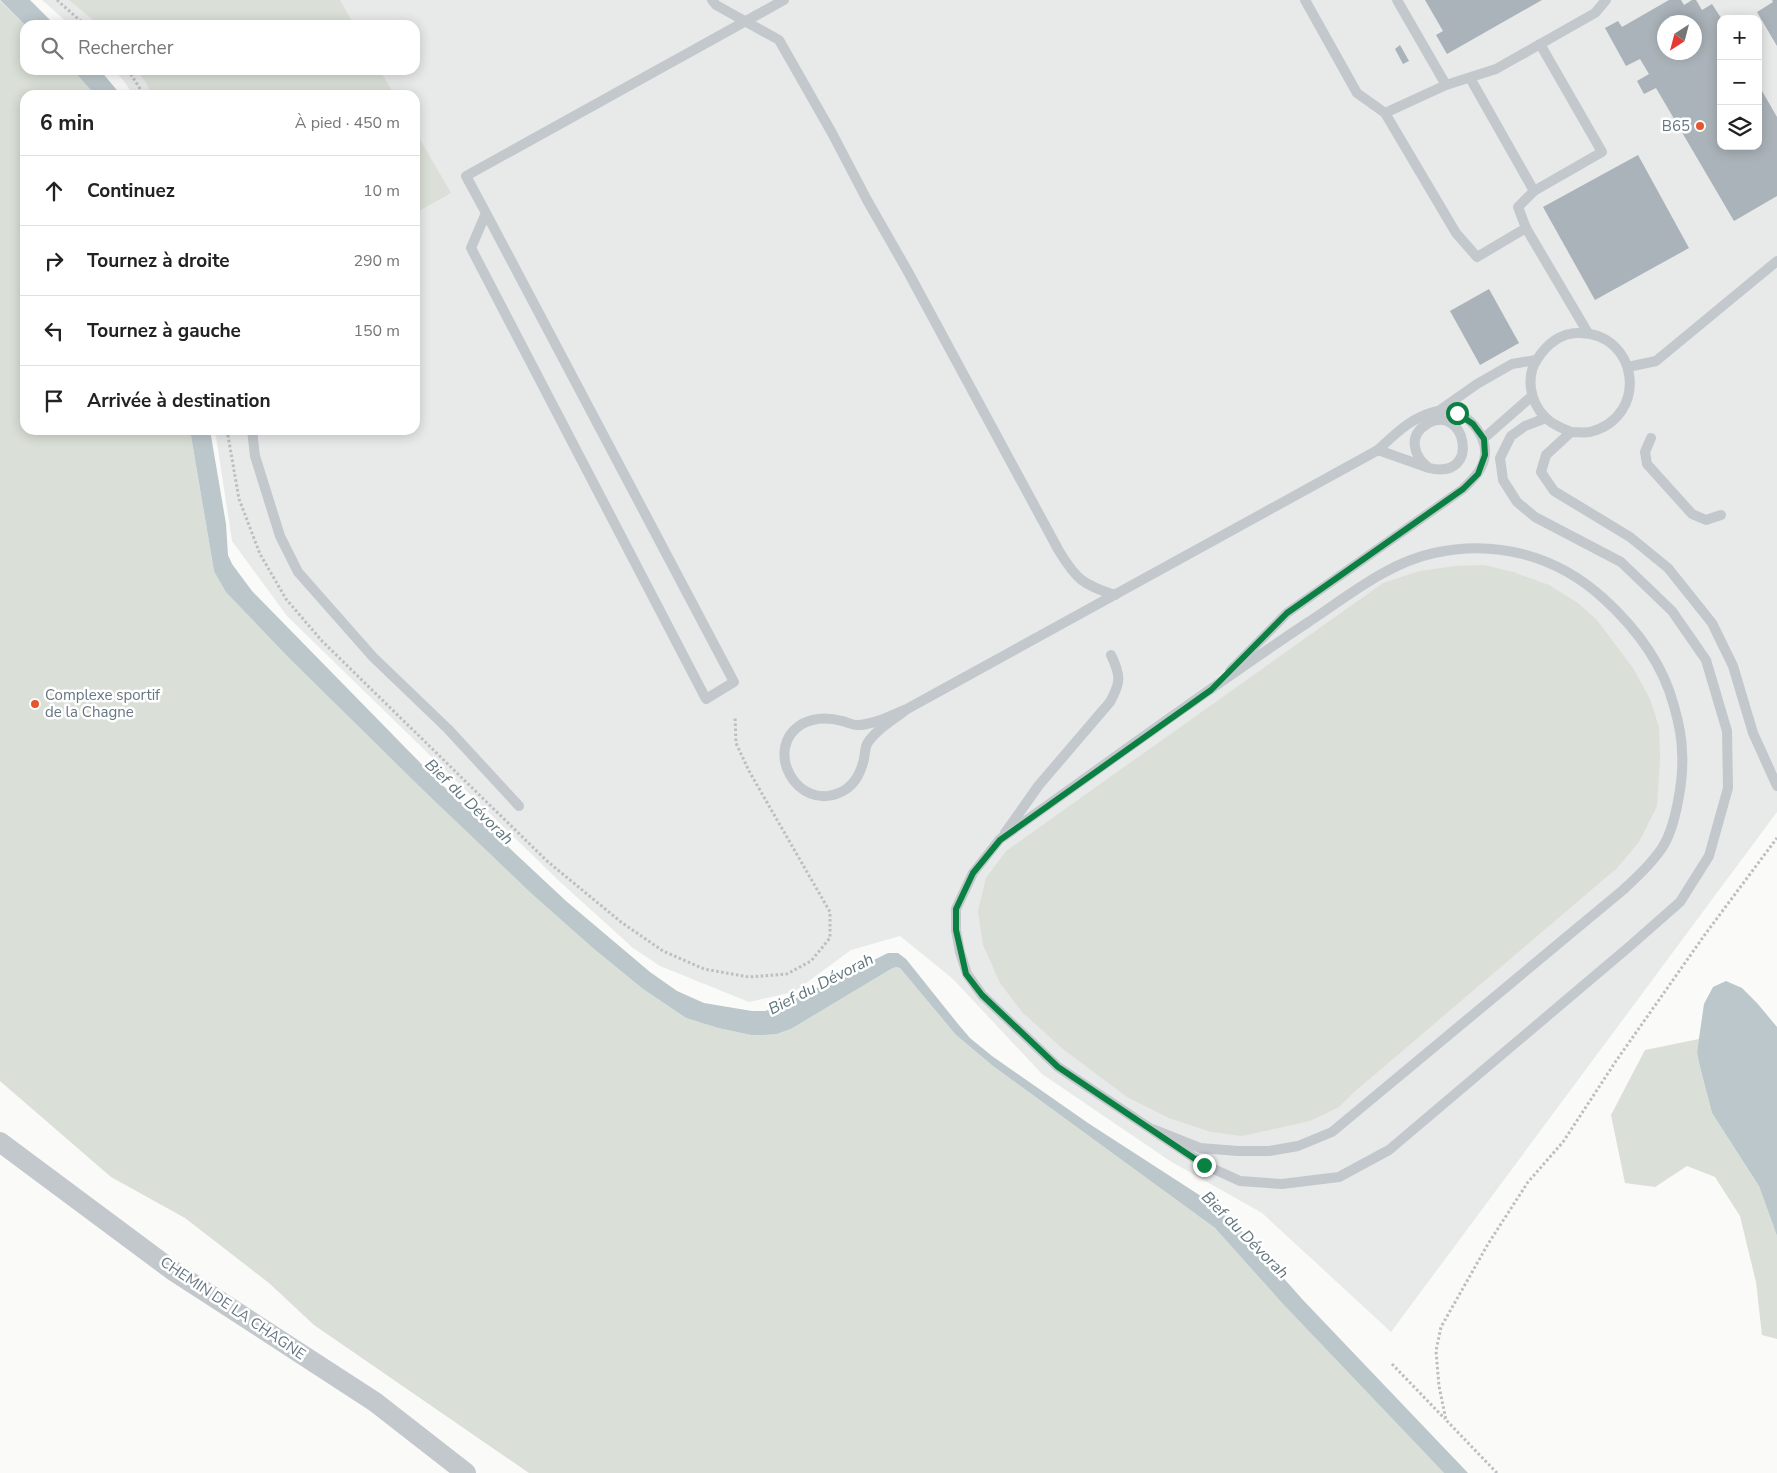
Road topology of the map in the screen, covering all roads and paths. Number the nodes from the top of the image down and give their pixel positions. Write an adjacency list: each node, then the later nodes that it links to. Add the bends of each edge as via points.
1 (57, 0): 7 (path)
2 (712, 0): 8 (lane)
3 (784, 0): 8 (lane)
4 (1305, 0): 14 (lane, via 1357,93)
5 (1397, 0): 12 (lane)
6 (1606, 0): 9 (lane, via 1595,13)
7 (79, 20)
8 (746, 22): 16 (lane, via 466,176); 33 (lane, via 780,40 1071,571 1086,584)
9 (1540, 44): 11 (lane, via 1496,70); 15 (lane, via 1602,152)
10 (131, 75): 13 (path)
11 (1470, 78): 12 (lane); 15 (lane)
12 (1446, 85): 14 (lane)
13 (141, 90)
14 (1385, 114): 17 (lane, via 1456,233 1477,257)
15 (1534, 191): 17 (lane, via 1518,207)
16 (486, 213): 16 (lane, via 734,682 706,699 471,248)
17 (1526, 228): 19 (lane)
18 (1777, 261): 21 (lane, via 1656,361)
19 (1588, 333): 20 (lane, via 1558,338 1546,346); 21 (lane, via 1612,344)
20 (1536, 360): 22 (lane, via 1530,384); 23 (lane, via 1512,364)
21 (1628, 367): 25 (lane, via 1631,384 1627,401 1618,416 1589,432)
22 (1532, 396): 24 (lane); 29 (lane)
23 (1440, 410): 29 (lane, via 1457,413 1473,424); 30 (lane, via 1420,416)
24 (1546, 418): 25 (lane); 42 (lane, via 1511,436 1500,458 1504,480 1516,502 1535,517 1621,562 1672,611 1706,660 1727,731 1728,788 1709,856 1680,902 1630,946 1389,1150 1339,1177 1282,1184 1240,1181 1204,1165)
25 (1571, 432): 38 (lane, via 1546,455 1541,472 1554,491 1630,537 1668,568 1712,623 1733,666 1753,733)
26 (228, 435): 37 (path, via 239,499 260,554 286,599 322,641 547,861 662,951 714,971 749,977 787,974 811,961 830,938 830,912 749,771 736,743)
27 (253, 435): 39 (lane, via 255,456 280,536 298,572 373,657 448,729)
28 (1651, 438): 32 (lane, via 1645,452 1647,464 1692,514 1706,520)
29 (1484, 439): 35 (lane, via 1485,455 1478,474 1463,489 1287,613)
30 (1378, 450): 31 (lane); 33 (lane)
31 (1430, 468): 31 (lane, via 1447,470 1462,456 1461,434 1452,424 1435,421 1420,430 1416,438 1416,455)
32 (1721, 515)
33 (1115, 595): 36 (lane)
34 (1111, 655): 41 (lane, via 1118,670 1118,687 1110,702 1039,785)
35 (1211, 690): 41 (lane); 42 (lane, via 1378,576 1433,553 1499,548 1560,567 1593,589 1638,636 1669,688 1676,712 1682,753 1680,790 1664,846 1644,871 1332,1132 1298,1146 1269,1151 1238,1151 1200,1148)
36 (908, 709): 36 (lane, via 866,744 856,780 842,792 826,796 811,794 799,788 790,777 785,748 800,725 818,718 855,725 869,723)
37 (736, 716)
38 (1777, 786)
39 (519, 806)
40 (1777, 838): 45 (path, via 1706,933 1563,1142 1528,1182 1450,1310 1441,1327 1436,1350)
41 (1000, 840): 42 (lane, via 973,873 956,909 956,930 966,974 982,995 1058,1067)
42 (1152, 1129)
43 (0, 1142): 46 (street, CHEMIN DE LA CHAGNE, via 172,1270 376,1402)
44 (1392, 1364): 45 (path)
45 (1446, 1420): 47 (path)
46 (466, 1473)
47 (1498, 1473)

